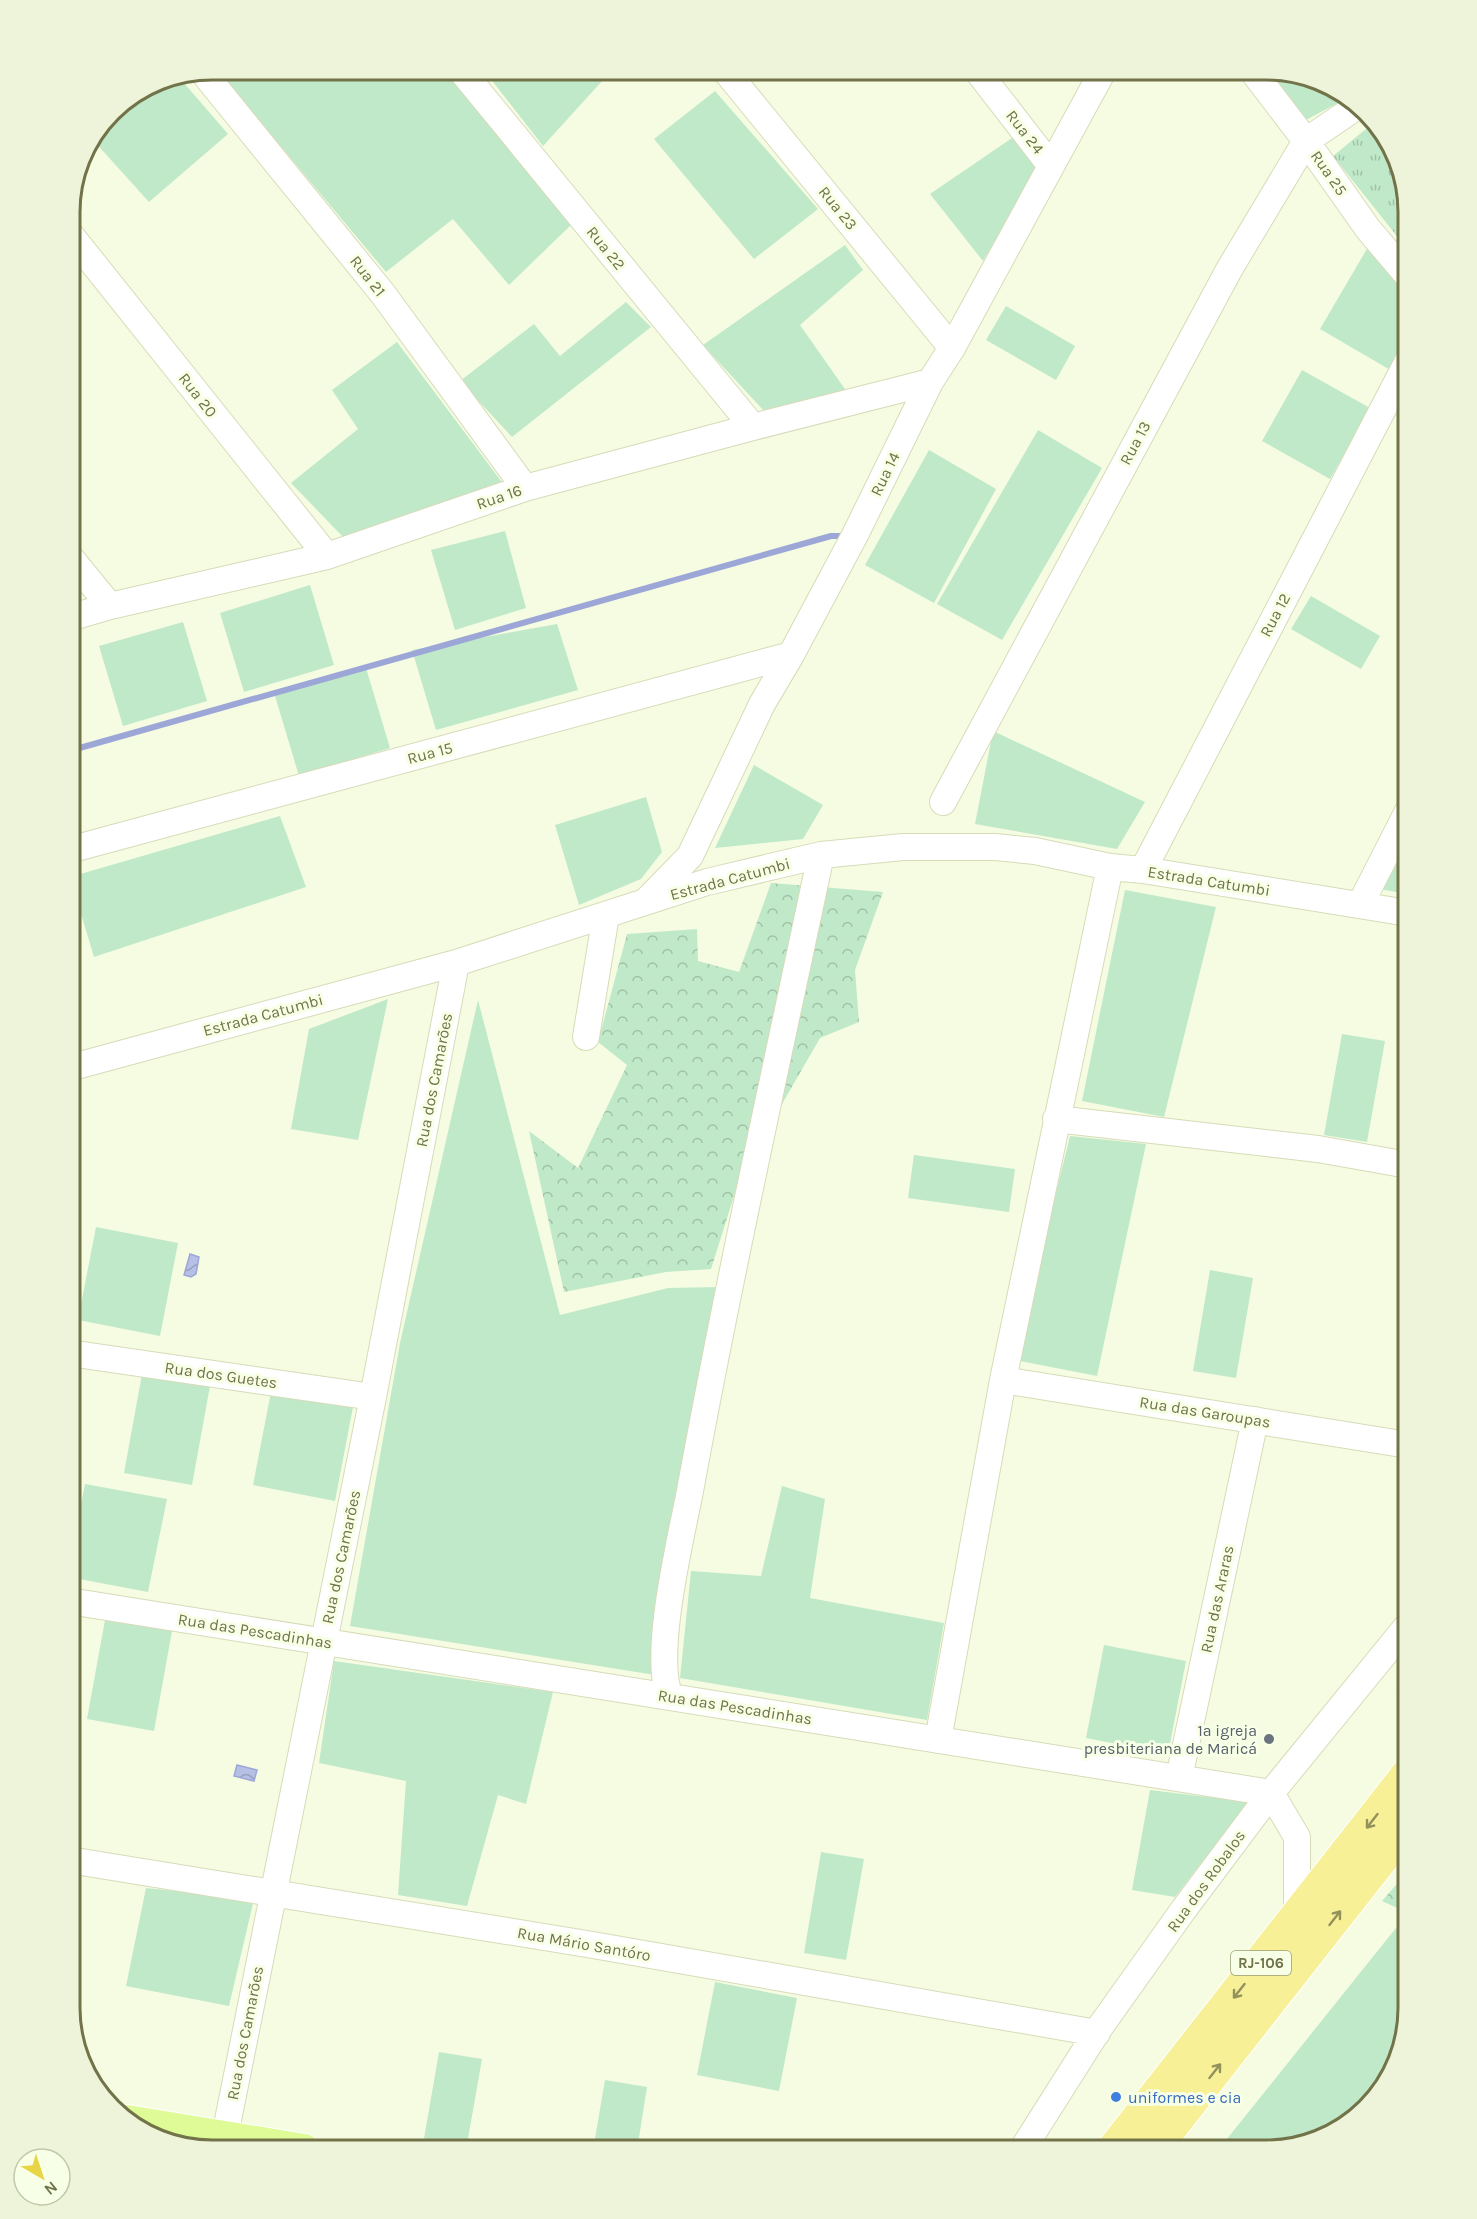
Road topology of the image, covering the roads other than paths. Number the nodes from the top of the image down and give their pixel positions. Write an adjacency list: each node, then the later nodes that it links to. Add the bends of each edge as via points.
1 (209, 80): 16 (street, Rua 21, via 383,294)
2 (469, 80): 15 (street, Rua 22)
3 (733, 80): 12 (street, Rua 23)
4 (985, 80): 9 (street, Rua 24)
5 (1098, 80): 9 (street, Rua 14)
6 (1259, 80): 8 (street, Rua 25)
7 (1350, 111): 8 (street, Rua 13)
8 (1306, 141): 11 (street, Rua 25); 24 (street, Rua 13, via 1230,268)
9 (1051, 166): 12 (street, Rua 14)
10 (80, 247): 17 (street, Rua 20)
11 (1398, 264)
12 (952, 348): 14 (street, Rua 14)
13 (1398, 380): 30 (street, Rua 12)
14 (930, 382): 15 (street, Rua 16); 21 (street, Rua 14)
15 (753, 427): 16 (street, Rua 16)
16 (525, 488): 17 (street, Rua 16)
17 (327, 556): 19 (street, Rua 16)
18 (80, 569): 19 (street)
19 (110, 606): 20 (street, Rua 16)
20 (80, 615)
21 (791, 655): 22 (street, Rua 15); 23 (street, Rua 14)
22 (730, 672): 23 (street); 26 (street, Rua 15)
23 (762, 704): 28 (street, Rua 14)
24 (944, 802)
25 (1398, 830): 33 (street)
26 (80, 847)
27 (821, 855): 29 (street, Estrada Catumbi, via 903,847 995,847); 31 (street, Estrada Catumbi); 49 (street, via 708,1389 670,1596 665,1639 666,1688)
28 (690, 856): 31 (street); 32 (street, Rua 14)
29 (1110, 867): 30 (street, Estrada Catumbi); 39 (street)
30 (1143, 870): 33 (street, Estrada Catumbi)
31 (707, 882): 32 (street, Estrada Catumbi)
32 (644, 903): 35 (street, Estrada Catumbi)
33 (1359, 905): 34 (street, Estrada Catumbi)
34 (1398, 911)
35 (606, 915): 36 (street, Estrada Catumbi); 37 (street)
36 (456, 963): 38 (street, Estrada Catumbi); 43 (street, Rua dos Camarões)
37 (586, 1037)
38 (80, 1065)
39 (1056, 1119): 40 (street, via 1318,1149); 42 (street)
40 (1398, 1163)
41 (80, 1355): 43 (street, Rua dos Guetes)
42 (1003, 1380): 44 (street, Rua das Garoupas); 50 (street)
43 (373, 1397): 48 (street, Rua dos Camarões)
44 (1255, 1420): 45 (street, Rua das Garoupas); 51 (street, Rua das Araras)
45 (1398, 1443)
46 (80, 1603): 48 (street, Rua das Pescadinhas)
47 (1398, 1637): 53 (street, Rua dos Robalos)
48 (323, 1642): 49 (street, Rua das Pescadinhas); 56 (street, Rua dos Camarões)
49 (670, 1697): 50 (street, Rua das Pescadinhas)
50 (938, 1740): 51 (street, Rua das Pescadinhas)
51 (1179, 1778): 53 (street, Rua das Pescadinhas)
52 (1398, 1787): 57 (highway, RJ-106, one-way to 57)
53 (1270, 1793): 57 (street, via 1297,1837); 58 (street, Rua dos Robalos)
54 (1398, 1838): 64 (highway, RJ-106, one-way to 54)
55 (80, 1862): 56 (street, Rua Mário Santóro)
56 (273, 1893): 58 (street, Rua Mário Santóro); 61 (street, Rua dos Camarões)
57 (1297, 1917): 63 (highway, RJ-106, one-way to 63)
58 (1097, 2033): 62 (street, Rua dos Robalos)
59 (157, 2128): 60 (main road)
60 (206, 2139)
61 (225, 2139)
62 (1029, 2140)
63 (1121, 2140)
64 (1161, 2140)

